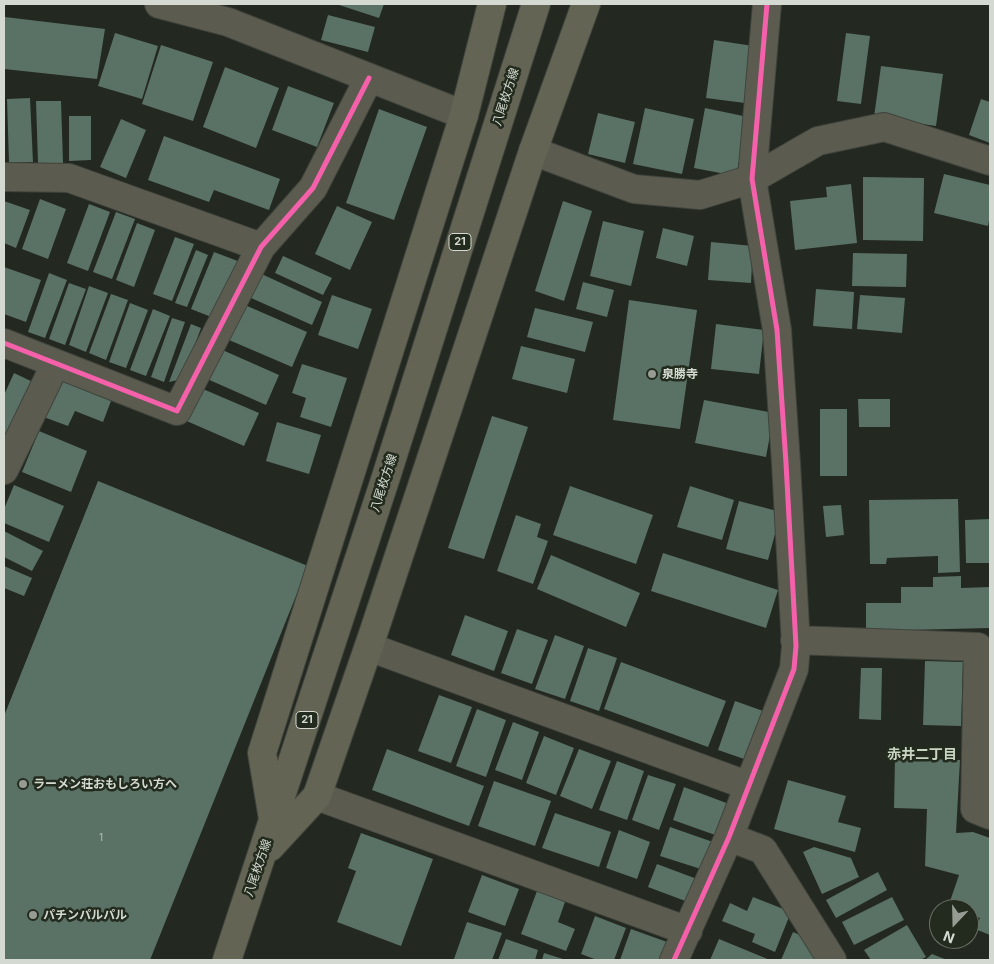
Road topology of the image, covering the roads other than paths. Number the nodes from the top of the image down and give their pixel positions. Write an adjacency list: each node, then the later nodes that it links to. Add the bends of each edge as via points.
1 (159, 4): 6 (street, via 228,22)
2 (492, 4): 7 (main road)
3 (536, 4): 21 (main road, 八尾枚方線 / 21)
4 (586, 4): 8 (main road)
5 (767, 4): 11 (street)
6 (369, 78): 7 (street); 12 (street, via 313,188)
7 (464, 116): 21 (main road, via 262,752)
8 (533, 151): 11 (street, via 634,189 700,195); 17 (main road)
9 (990, 161): 11 (street, via 884,126 818,141)
10 (4, 177): 12 (street, via 69,178)
11 (752, 179): 16 (street, via 777,330)
12 (260, 247): 14 (street, via 177,411)
13 (4, 343): 14 (street)
14 (55, 365): 15 (street)
15 (4, 470)
16 (795, 640): 18 (street, via 794,670); 20 (street, via 978,647 975,809)
17 (369, 647): 18 (street); 19 (main road)
18 (748, 786): 22 (street)
19 (317, 796): 23 (main road); 24 (street)
20 (990, 815)
21 (274, 823): 23 (main road, 八尾枚方線 / 21)
22 (729, 837): 24 (street); 27 (street, via 763,850)
23 (262, 856): 25 (main road, 八尾枚方線 / 21)
24 (688, 931): 26 (street)
25 (228, 960)
26 (674, 960)
27 (832, 960)

